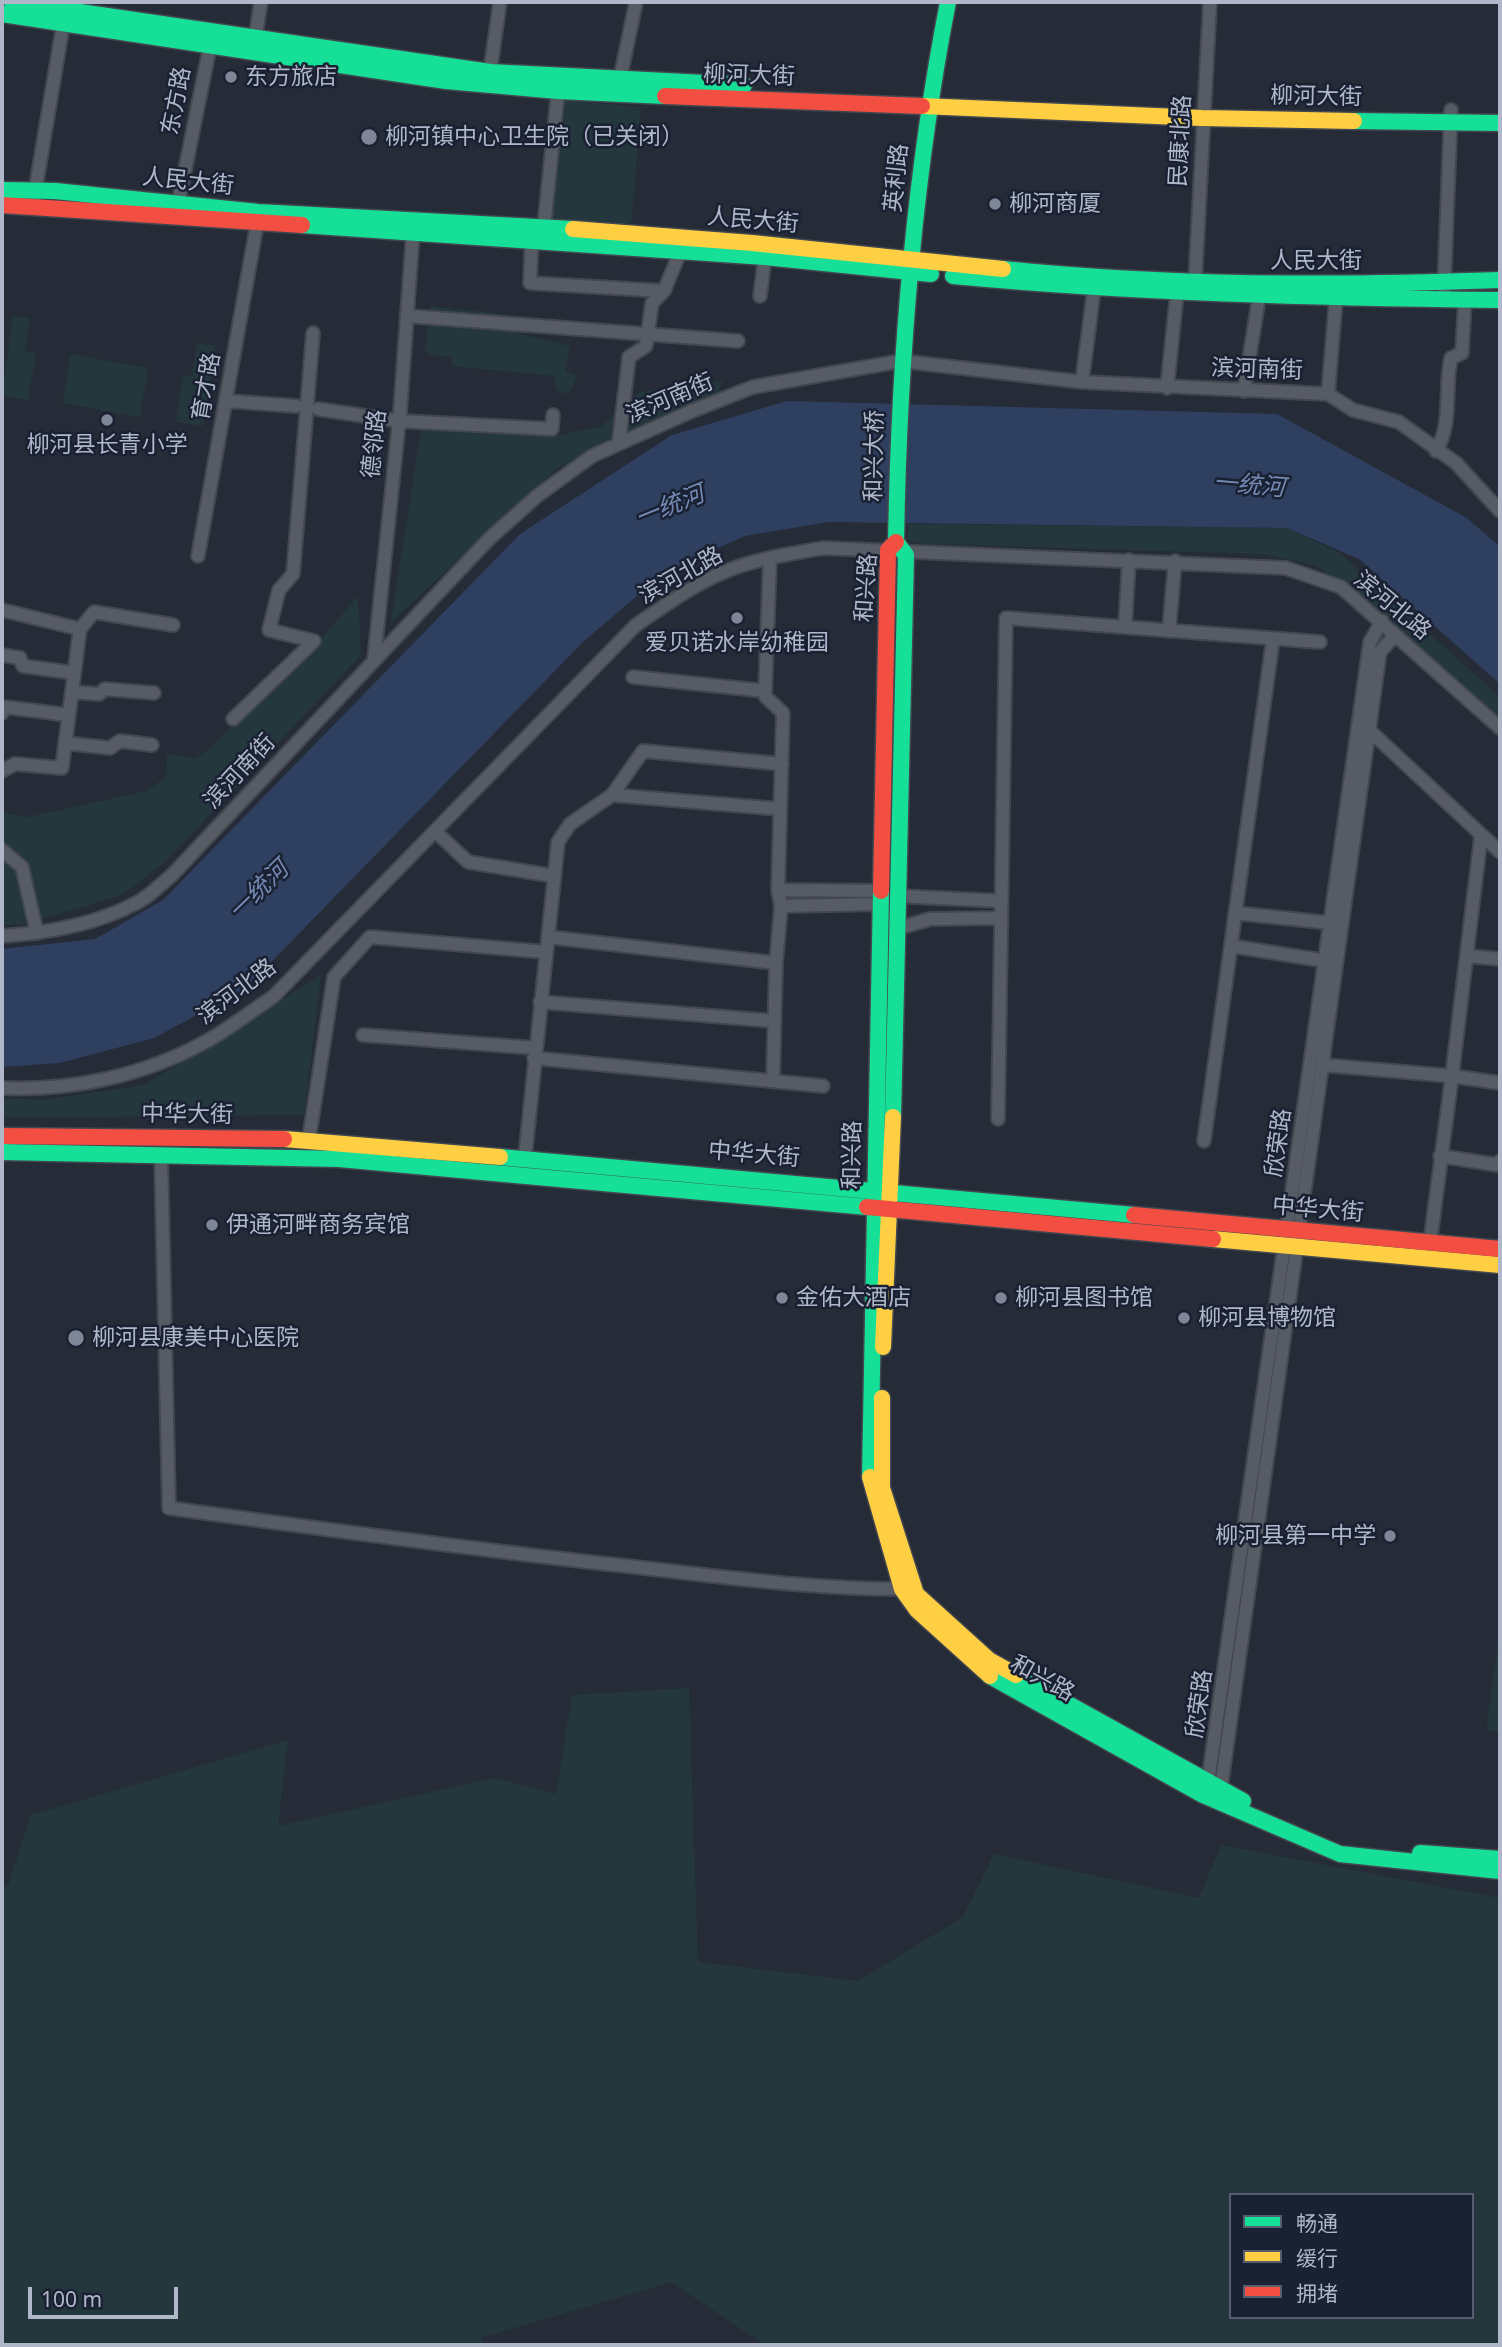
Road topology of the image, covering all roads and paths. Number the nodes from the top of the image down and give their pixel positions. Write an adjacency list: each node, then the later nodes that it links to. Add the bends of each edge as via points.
1 (12, 2): 8 (street, 柳河大街)
2 (252, 2): 10 (street)
3 (261, 2): 10 (street)
4 (500, 2): 12 (street)
5 (636, 2): 13 (street)
6 (948, 2): 15 (street, 英利路)
7 (1210, 2): 17 (street, 民康北路)
8 (65, 12): 9 (street, 柳河大街); 10 (street, 柳河大街); 11 (street, 柳河大街); 21 (street)
9 (2, 14)
10 (251, 38): 12 (street, 柳河大街)
11 (210, 46): 14 (street, 柳河大街, via 446,81); 23 (street, 东方路)
12 (490, 72): 13 (street, 柳河大街)
13 (620, 79): 15 (street, 柳河大街)
14 (558, 91): 15 (street, 柳河大街); 25 (street)
15 (928, 100): 17 (street, 柳河大街); 29 (street, 英利路)
16 (1500, 111): 18 (street, 柳河大街)
17 (1203, 112): 18 (street, 柳河大街); 32 (street, 民康北路)
18 (1451, 117): 19 (street, 柳河大街); 30 (street)
19 (1500, 123)
20 (2, 190): 21 (street, 人民大街)
21 (34, 198): 22 (street, 人民大街); 23 (street, 人民大街); 24 (street, 人民大街)
22 (2, 205)
23 (178, 205): 25 (street, 人民大街)
24 (257, 224): 26 (street, 人民大街); 52 (street, 育才路)
25 (536, 231): 26 (street, 人民大街); 27 (street, 人民大街); 34 (street, via 530,283)
26 (413, 232): 42 (street, 德邻路)
27 (683, 244): 28 (street, 人民大街); 29 (street, 人民大街); 34 (street)
28 (765, 257): 29 (street, 人民大街); 36 (street)
29 (910, 266): 32 (street, 人民大街); 33 (street, 人民大街); 46 (street, 英利路)
30 (1444, 280): 31 (street, 人民大街); 32 (street, 人民大街, via 1338,286); 39 (street)
31 (1500, 280)
32 (1195, 283)
33 (1094, 289): 35 (street, 人民大街); 47 (street)
34 (664, 291): 44 (street, via 652,303)
35 (1177, 293): 37 (street, 人民大街); 48 (street)
36 (760, 296)
37 (1259, 297): 38 (street, 人民大街); 49 (street)
38 (1336, 298): 39 (street, 人民大街); 50 (street)
39 (1444, 300): 40 (street, 人民大街)
40 (1465, 300): 41 (street, 人民大街); 59 (street, via 1462,353 1451,358 1445,436)
41 (1500, 300)
42 (407, 316): 44 (street); 57 (street, 德邻路)
43 (313, 333): 51 (street)
44 (647, 335): 45 (street); 58 (street, via 646,346 629,357)
45 (738, 341)
46 (900, 366): 47 (street, 滨河南街); 61 (street, 和兴大桥); 76 (street, 滨河南街, via 753,387 592,456 489,539)
47 (1082, 382): 48 (street, 滨河南街)
48 (1167, 388): 49 (street, 滨河南街)
49 (1244, 391): 50 (street, 滨河南街)
50 (1328, 394): 59 (street, 滨河南街, via 1353,410 1399,422)
51 (308, 398): 53 (street); 54 (street); 56 (street)
52 (226, 401): 53 (street); 62 (street, 育才路)
53 (296, 406): 56 (street, via 297,414)
54 (318, 409): 56 (street, via 316,416); 57 (street)
55 (553, 415): 57 (street, via 552,429)
56 (306, 420): 84 (street, via 293,575 279,590 269,630 314,641)
57 (399, 421): 76 (street, 德邻路)
58 (619, 441)
59 (1436, 451): 60 (street, 滨河南街, via 1456,463)
60 (1500, 511)
61 (896, 548): 63 (street, 滨河北路, via 823,548); 64 (street, 滨河北路); 99 (street, 和兴路)
62 (198, 556)
63 (770, 558): 79 (street); 93 (street, 滨河北路, via 729,570 678,596 636,625)
64 (1129, 560): 65 (street, 滨河北路); 69 (street)
65 (1175, 561): 67 (street, 滨河北路, via 1286,568 1341,587); 71 (street)
66 (2, 610): 70 (street)
67 (1382, 621): 72 (street, 滨河北路); 104 (street, 欣荣路, via 1370,642)
68 (173, 625): 70 (street, via 94,612)
69 (1125, 627): 71 (street); 100 (street, via 1006,618)
70 (80, 629): 77 (street)
71 (1169, 631): 73 (street)
72 (1395, 635): 85 (street, 滨河北路); 86 (street, 欣荣路, via 1380,652)
73 (1273, 639): 74 (street); 102 (street)
74 (1320, 642)
75 (2, 655): 77 (street, via 20,658 23,666)
76 (374, 660): 106 (street, 滨河南街, via 172,875 139,902 101,919)
77 (74, 673): 80 (street)
78 (633, 677): 79 (street)
79 (765, 691): 89 (street, via 783,713)
80 (72, 692): 81 (street); 83 (street)
81 (154, 693)
82 (2, 709): 83 (street)
83 (69, 715): 87 (street)
84 (233, 719)
85 (1500, 728)
86 (1369, 730): 94 (street); 119 (street, 欣荣路)
87 (65, 743): 88 (street, via 110,748 120,741); 90 (street, via 62,768 15,764)
88 (152, 745)
89 (782, 764): 91 (street, via 643,751); 92 (street)
90 (2, 771)
91 (612, 795): 92 (street); 97 (street, via 570,824 558,842)
92 (780, 809): 98 (street)
93 (435, 831): 97 (street, via 468,862); 124 (street, 滨河北路, via 273,997 206,1042 155,1065 102,1080 43,1089)
94 (1481, 836): 96 (street); 111 (street)
95 (2, 850): 106 (street, via 22,867)
96 (1500, 852)
97 (554, 876): 108 (street)
98 (778, 890): 99 (street); 101 (street)
99 (887, 897): 100 (street); 101 (street); 105 (street, 和兴路); 135 (street, 和兴路)
100 (1001, 901): 103 (street)
101 (781, 906): 114 (street)
102 (1235, 913): 104 (street); 109 (street)
103 (1001, 918): 105 (street, via 930,919); 125 (street)
104 (1331, 923): 113 (street, 欣荣路)
105 (896, 929): 134 (street, 和兴路)
106 (37, 933): 107 (street, 滨河南街)
107 (2, 936)
108 (548, 937): 110 (street); 114 (street)
109 (1231, 946): 113 (street); 128 (street)
110 (546, 952): 115 (street); 127 (street, via 370,937 334,977)
111 (1467, 956): 112 (street); 120 (street)
112 (1500, 959)
113 (1326, 961): 136 (street, 欣荣路)
114 (776, 962): 116 (street)
115 (540, 1002): 116 (street); 118 (street)
116 (774, 1021): 121 (street)
117 (363, 1035): 118 (street)
118 (535, 1053): 121 (street); 132 (street)
119 (1323, 1065): 120 (street); 136 (street, 欣荣路)
120 (1452, 1076): 122 (street); 131 (street)
121 (773, 1080): 123 (street)
122 (1500, 1083)
123 (824, 1086)
124 (2, 1088)
125 (998, 1119)
126 (2, 1136): 127 (street, 中华大街)
127 (309, 1139): 132 (street, 中华大街)
128 (1204, 1141)
129 (2, 1152): 130 (street, 中华大街)
130 (161, 1155): 135 (street, 中华大街, via 339,1159); 140 (street, via 169,1508 690,1574)
131 (1440, 1156): 133 (street, via 1498,1165); 137 (street)
132 (525, 1157): 135 (street, 中华大街, via 858,1188)
133 (1500, 1161)
134 (891, 1193): 135 (street, 中华大街); 136 (street, 中华大街)
135 (880, 1203): 136 (street, 中华大街); 140 (street, 和兴路, via 870,1480)
136 (1293, 1239): 137 (street, 中华大街); 139 (street, 中华大街); 141 (street, 欣荣路)
137 (1430, 1243): 138 (street, 中华大街)
138 (1500, 1249)
139 (1500, 1265)
140 (908, 1589): 141 (street, 和兴路, via 989,1660)
141 (1213, 1793): 142 (street, 和兴路, via 1349,1847); 143 (street, 和兴路, via 1340,1854)
142 (1500, 1859)
143 (1500, 1871)

